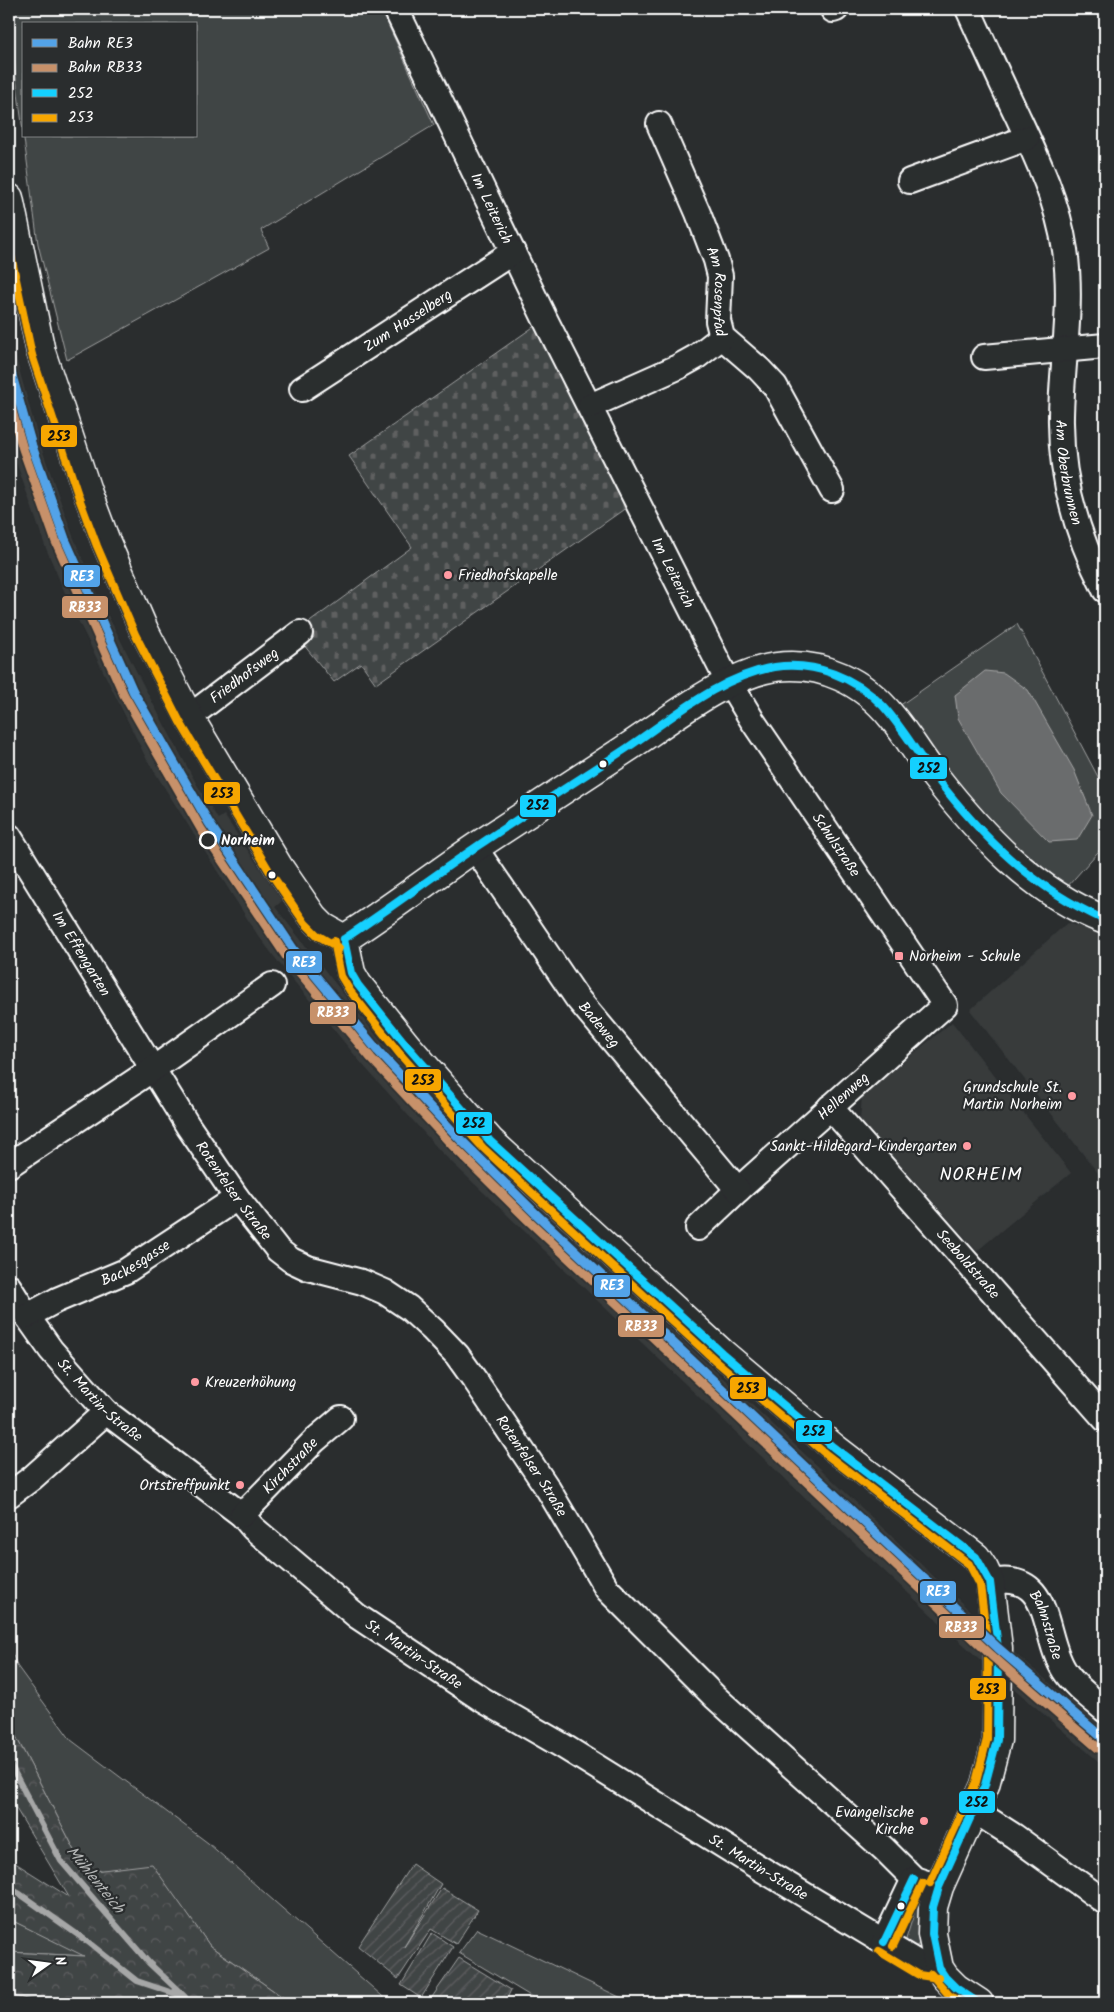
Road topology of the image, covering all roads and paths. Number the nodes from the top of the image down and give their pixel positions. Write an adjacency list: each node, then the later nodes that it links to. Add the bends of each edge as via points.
1 (396, 9): 7 (street, Im Leiterich)
2 (968, 9): 4 (street, Am Oberbrunnen)
3 (660, 124): 8 (street, Am Rosenpfad, via 716,260 720,276 718,321)
4 (1028, 138): 5 (street); 10 (street, Am Oberbrunnen, via 1048,186 1065,249 1068,274)
5 (910, 181)
6 (9, 198): 18 (main road, via 41,352 72,451 140,621)
7 (513, 252): 12 (street, Zum Hasselberg); 13 (street, Im Leiterich)
8 (722, 337): 13 (street, via 678,367); 14 (street, Am Rosenpfad, via 775,386)
9 (1105, 346): 10 (street)
10 (1064, 350): 11 (street); 15 (street, Am Oberbrunnen, via 1061,439 1068,488 1078,527)
11 (984, 357)
12 (302, 389)
13 (590, 406): 17 (street, Im Leiterich)
14 (832, 490)
15 (1105, 590)
16 (300, 633): 18 (street, Friedhofsweg)
17 (729, 683): 20 (main road); 21 (main road, via 753,672 793,666 838,675 860,686 891,715 932,774 1010,860 1063,902); 24 (street, Schulstraße)
18 (189, 717): 22 (main road, via 291,887 318,922)
19 (9, 836): 25 (street, Im Effengarten)
20 (475, 848): 22 (main road); 28 (street, Badeweg, via 577,998)
21 (1105, 920)
22 (344, 939): 38 (main road, via 351,973 358,985 490,1141 729,1360 833,1448 976,1557)
23 (272, 984): 25 (street)
24 (945, 1005): 26 (street, Hellenweg)
25 (153, 1069): 27 (street); 29 (street, Rotenfelser Straße)
26 (830, 1107): 28 (street, Hellenweg); 35 (street, Seeboldstraße)
27 (9, 1165)
28 (738, 1190): 30 (street, Hellenweg)
29 (237, 1198): 32 (street, Backesgasse, via 126,1270); 41 (street, Rotenfelser Straße, via 278,1250 291,1260 384,1292 433,1330 477,1383 556,1502 607,1589 715,1698)
30 (698, 1228)
31 (9, 1287): 32 (street, St. Martin-Straße)
32 (27, 1316): 33 (street, St. Martin-Straße, via 51,1350)
33 (106, 1412): 36 (street); 37 (street, St. Martin-Straße)
34 (341, 1418): 37 (street, Kirchstraße, via 315,1440)
35 (1105, 1419)
36 (9, 1495)
37 (242, 1516): 43 (street, St. Martin-Straße, via 357,1616 483,1700)
38 (990, 1582): 39 (street, Bahnstraße, via 1006,1579 1032,1590 1041,1602 1063,1669 1070,1679); 40 (main road, via 998,1656 997,1740 986,1785)
39 (1101, 1698)
40 (974, 1811): 41 (main road); 42 (street)
41 (926, 1883): 43 (street); 44 (main road, via 933,1907 932,1934)
42 (1105, 1902)
43 (884, 1942): 44 (street, via 923,1966)
44 (939, 1968): 45 (main road, via 956,1988)
45 (979, 2003)

